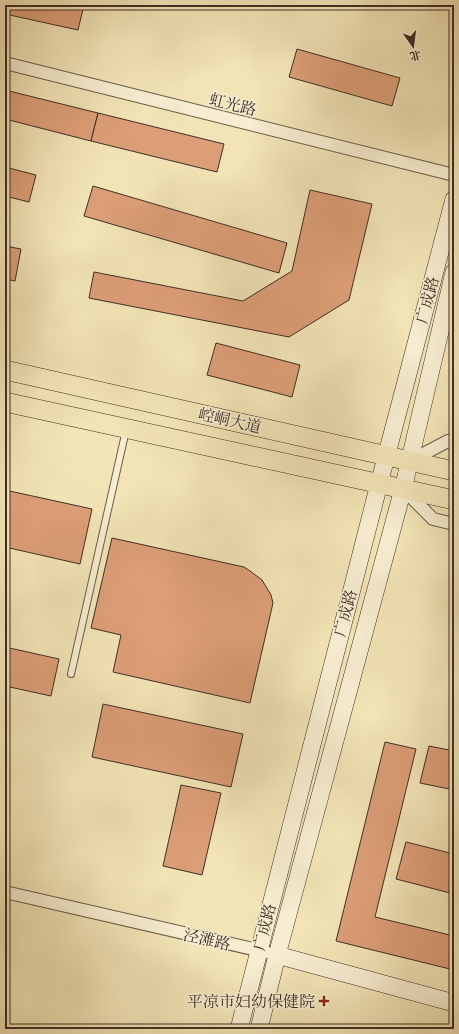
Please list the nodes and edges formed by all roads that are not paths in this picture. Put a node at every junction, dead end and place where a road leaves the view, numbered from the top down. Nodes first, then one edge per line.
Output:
1 (5, 63) edge
2 (454, 175) edge
3 (454, 198) edge
4 (454, 272) edge
5 (5, 370) edge
6 (5, 402) edge
7 (126, 429) junction
8 (454, 442) edge
9 (386, 455) junction
10 (410, 461) junction
11 (454, 471) edge
12 (379, 484) junction
13 (403, 489) junction
14 (454, 500) edge
15 (454, 524) edge
16 (71, 674) dead end
17 (5, 892) edge
18 (258, 950) junction
19 (277, 955) junction
20 (454, 1003) edge
21 (239, 1029) edge
22 (259, 1029) edge

1 - 2 street, 虹光路
3 - 9 main road, 广成路
4 - 10 main road, 广成路
5 - 9 main road, 崆峒大道
6 - 7 main road, 崆峒大道
7 - 12 main road, 崆峒大道
7 - 16 lane
8 - 10 street
9 - 10 main road, 崆峒大道
9 - 12 main road, 广成路
10 - 11 main road, 崆峒大道
10 - 13 main road, 广成路
12 - 13 main road, 崆峒大道
12 - 18 main road, 广成路
13 - 14 main road, 崆峒大道
13 - 15 street
13 - 19 main road, 广成路
17 - 18 street, 泾滩路
18 - 19 street, 泾滩路
18 - 21 main road, 广成路
19 - 20 main road, 泾滩路
19 - 22 main road, 广成路

